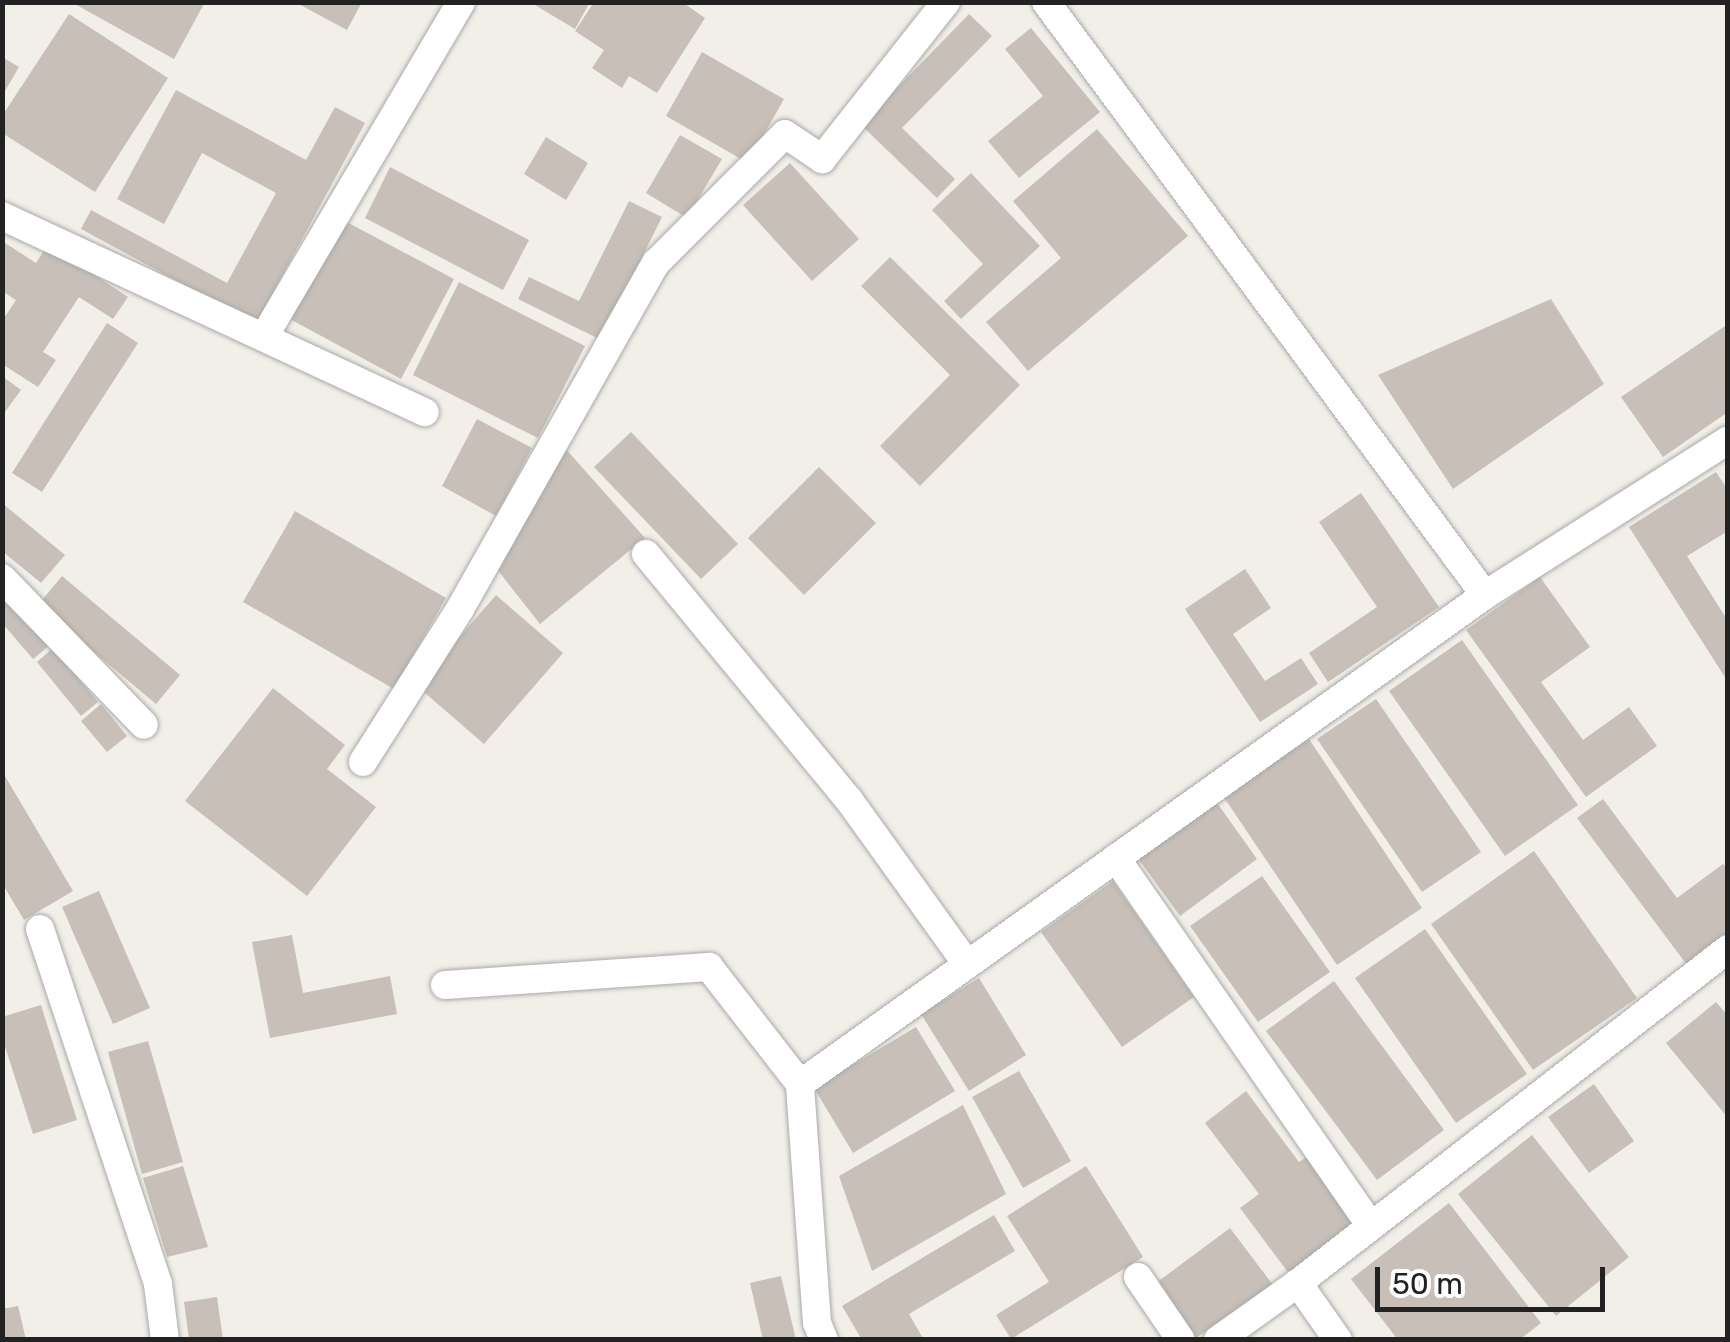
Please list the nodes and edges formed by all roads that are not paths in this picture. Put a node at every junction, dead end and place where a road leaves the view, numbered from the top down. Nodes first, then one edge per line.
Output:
1 (461, 2) edge
2 (946, 2) edge
3 (1046, 2) edge
4 (2, 216) edge
5 (265, 336) junction
6 (426, 412) dead end
7 (1728, 440) edge
8 (646, 554) dead end
9 (2, 578) edge
10 (1484, 595) junction
11 (144, 726) dead end
12 (364, 762) dead end
13 (1116, 858) junction
14 (40, 929) dead end
15 (1728, 949) edge
16 (967, 964) junction
17 (445, 985) dead end
18 (800, 1084) junction
19 (1371, 1226) junction
20 (1138, 1277) dead end
21 (1298, 1284) junction
22 (165, 1340) edge
23 (824, 1340) edge
24 (1181, 1340) edge
25 (1218, 1340) edge
26 (1338, 1340) edge

1 - 5 street
2 - 12 street
3 - 10 street
4 - 5 street
5 - 6 street
7 - 10 street
8 - 16 street
9 - 11 street
10 - 13 street
13 - 16 street
13 - 19 street
14 - 22 street
15 - 19 street
16 - 18 street
17 - 18 street
18 - 23 street
19 - 21 street
20 - 24 street
21 - 25 street
21 - 26 street

